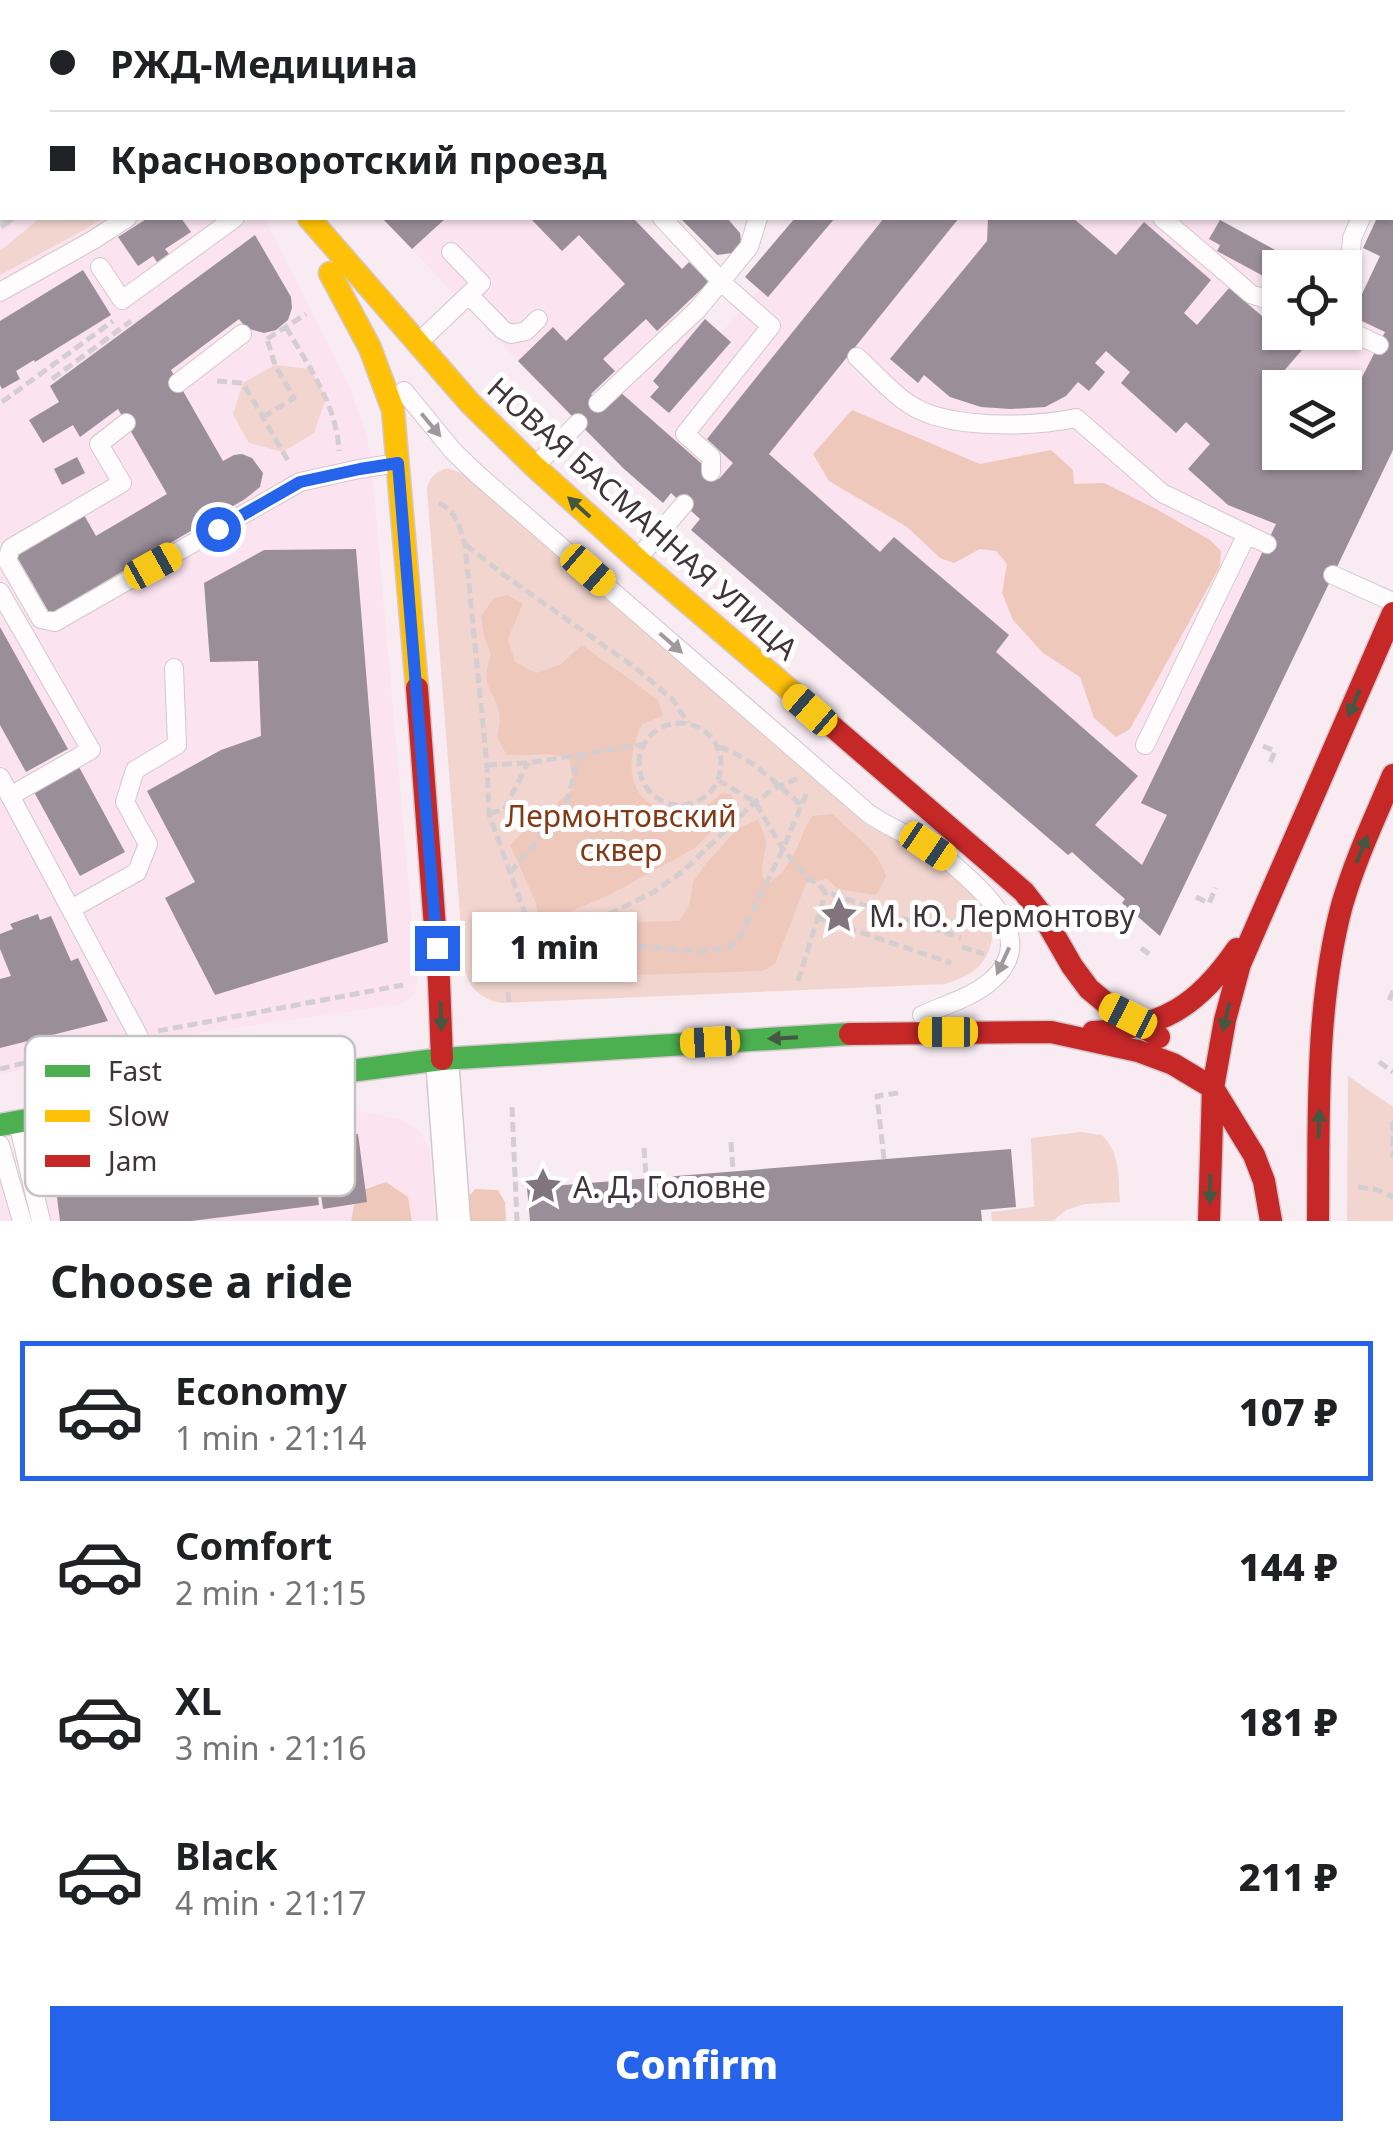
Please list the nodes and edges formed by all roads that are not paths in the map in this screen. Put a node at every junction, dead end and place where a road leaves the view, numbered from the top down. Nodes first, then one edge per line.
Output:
1 (124, 220) edge
2 (232, 220) edge
3 (301, 220) edge
4 (311, 220) edge
5 (664, 220) edge
6 (755, 220) edge
7 (1164, 220) edge
8 (1360, 220) edge
9 (1351, 250) edge
10 (450, 252) dead end
11 (100, 267) dead end
12 (721, 281) junction
13 (0, 292) edge
14 (469, 295) junction
15 (1262, 298) edge
16 (538, 319) dead end
17 (242, 334) road end
18 (1362, 336) edge
19 (417, 344) junction
20 (1379, 345) dead end
21 (857, 357) dead end
22 (181, 381) road end
23 (398, 400) junction
24 (470, 403) junction
25 (598, 403) dead end
26 (126, 423) dead end
27 (578, 423) dead end
28 (398, 463) junction
29 (534, 466) junction
30 (711, 472) dead end
31 (684, 504) dead end
32 (1247, 534) junction
33 (1267, 544) dead end
34 (637, 559) junction
35 (1333, 574) dead end
36 (0, 592) edge
37 (1393, 602) edge
38 (1393, 613) edge
39 (174, 668) dead end
40 (1145, 745) dead end
41 (1393, 775) edge
42 (0, 777) edge
43 (10, 796) junction
44 (1271, 893) junction
45 (71, 909) junction
46 (1147, 1026) junction
47 (880, 1032) junction
48 (1051, 1032) junction
49 (138, 1036) edge
50 (442, 1059) junction
51 (355, 1070) edge
52 (1213, 1088) junction
53 (9, 1124) edge
54 (0, 1145) edge
55 (25, 1171) edge
56 (33, 1196) edge
57 (22, 1221) edge
58 (42, 1221) edge
59 (454, 1221) edge
60 (1209, 1221) edge
61 (1271, 1221) edge
62 (1318, 1221) edge

1 - 13 lane
2 - 11 lane
3 - 23 main road
4 - 19 main road, НОВАЯ БАСМАННАЯ УЛИЦА
5 - 12 lane
6 - 12 lane
7 - 15 lane
8 - 9 lane
10 - 14 lane
12 - 25 lane
12 - 30 lane
14 - 16 lane
14 - 19 lane
17 - 22 lane
18 - 20 lane
19 - 24 main road, НОВАЯ БАСМАННАЯ УЛИЦА
21 - 32 lane
23 - 24 street
23 - 28 main road
23 -> 47 lane
24 - 29 main road, НОВАЯ БАСМАННАЯ УЛИЦА
26 - 28 lane
27 - 29 lane
28 -> 50 main road
34 -> 29 main road, НОВАЯ БАСМАННАЯ УЛИЦА
31 - 34 lane
32 - 33 lane
32 - 40 lane
34 - 46 main road, НОВАЯ БАСМАННАЯ УЛИЦА
35 - 37 lane
36 - 43 lane
38 -> 44 main road
39 - 45 lane
62 -> 41 main road
42 - 43 lane
43 - 45 lane
44 - 46 main road
44 -> 52 main road
45 - 49 lane
46 - 48 main road
46 - 52 main road, НОВАЯ БАСМАННАЯ УЛИЦА
47 - 48 main road
47 -> 50 main road
48 - 52 main road
50 - 51 main road
50 - 59 street
52 -> 60 main road
52 - 61 main road
53 - 55 lane
54 - 57 lane
56 - 58 lane

